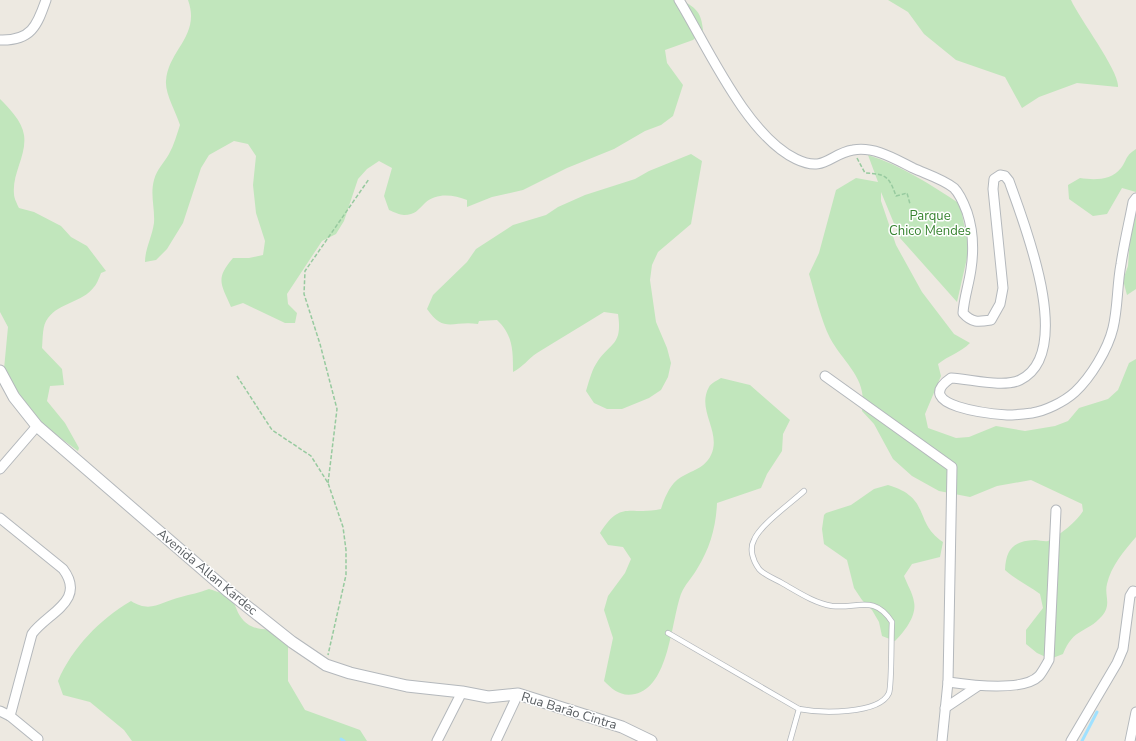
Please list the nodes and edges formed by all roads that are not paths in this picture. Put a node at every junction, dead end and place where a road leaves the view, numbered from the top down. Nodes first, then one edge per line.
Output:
1 (46, 0) edge
2 (679, 0) edge
3 (0, 40) edge
4 (1136, 198) edge
5 (0, 371) edge
6 (825, 376) dead end
7 (37, 426) junction
8 (0, 469) edge
9 (804, 491) dead end
10 (1056, 510) dead end
11 (0, 518) edge
12 (1136, 592) edge
13 (668, 633) dead end
14 (948, 682) junction
15 (978, 686) junction
16 (462, 692) junction
17 (518, 694) junction
18 (945, 708) junction
19 (799, 709) junction
20 (0, 710) edge
21 (1136, 712) edge
22 (10, 716) junction
23 (38, 739) dead end
24 (437, 741) edge
25 (496, 741) edge
26 (651, 741) edge
27 (790, 741) edge
28 (942, 741) edge
29 (1071, 741) edge
30 (1130, 741) edge

1 - 3 street
2 - 4 street
5 - 7 street, Avenida Allan Kardec
6 - 14 street
7 - 8 street
7 - 16 street, Avenida Allan Kardec
9 - 19 lane
10 - 15 street
11 - 22 street
12 - 29 street
13 - 19 lane
14 - 15 street
14 - 18 street
15 - 18 street
16 - 17 street, Rua Barão Cintra
16 - 24 street
17 - 25 street
17 - 26 street, Rua Barão Cintra
18 - 28 street
19 - 27 lane
20 - 22 street
21 - 30 street
22 - 23 street

